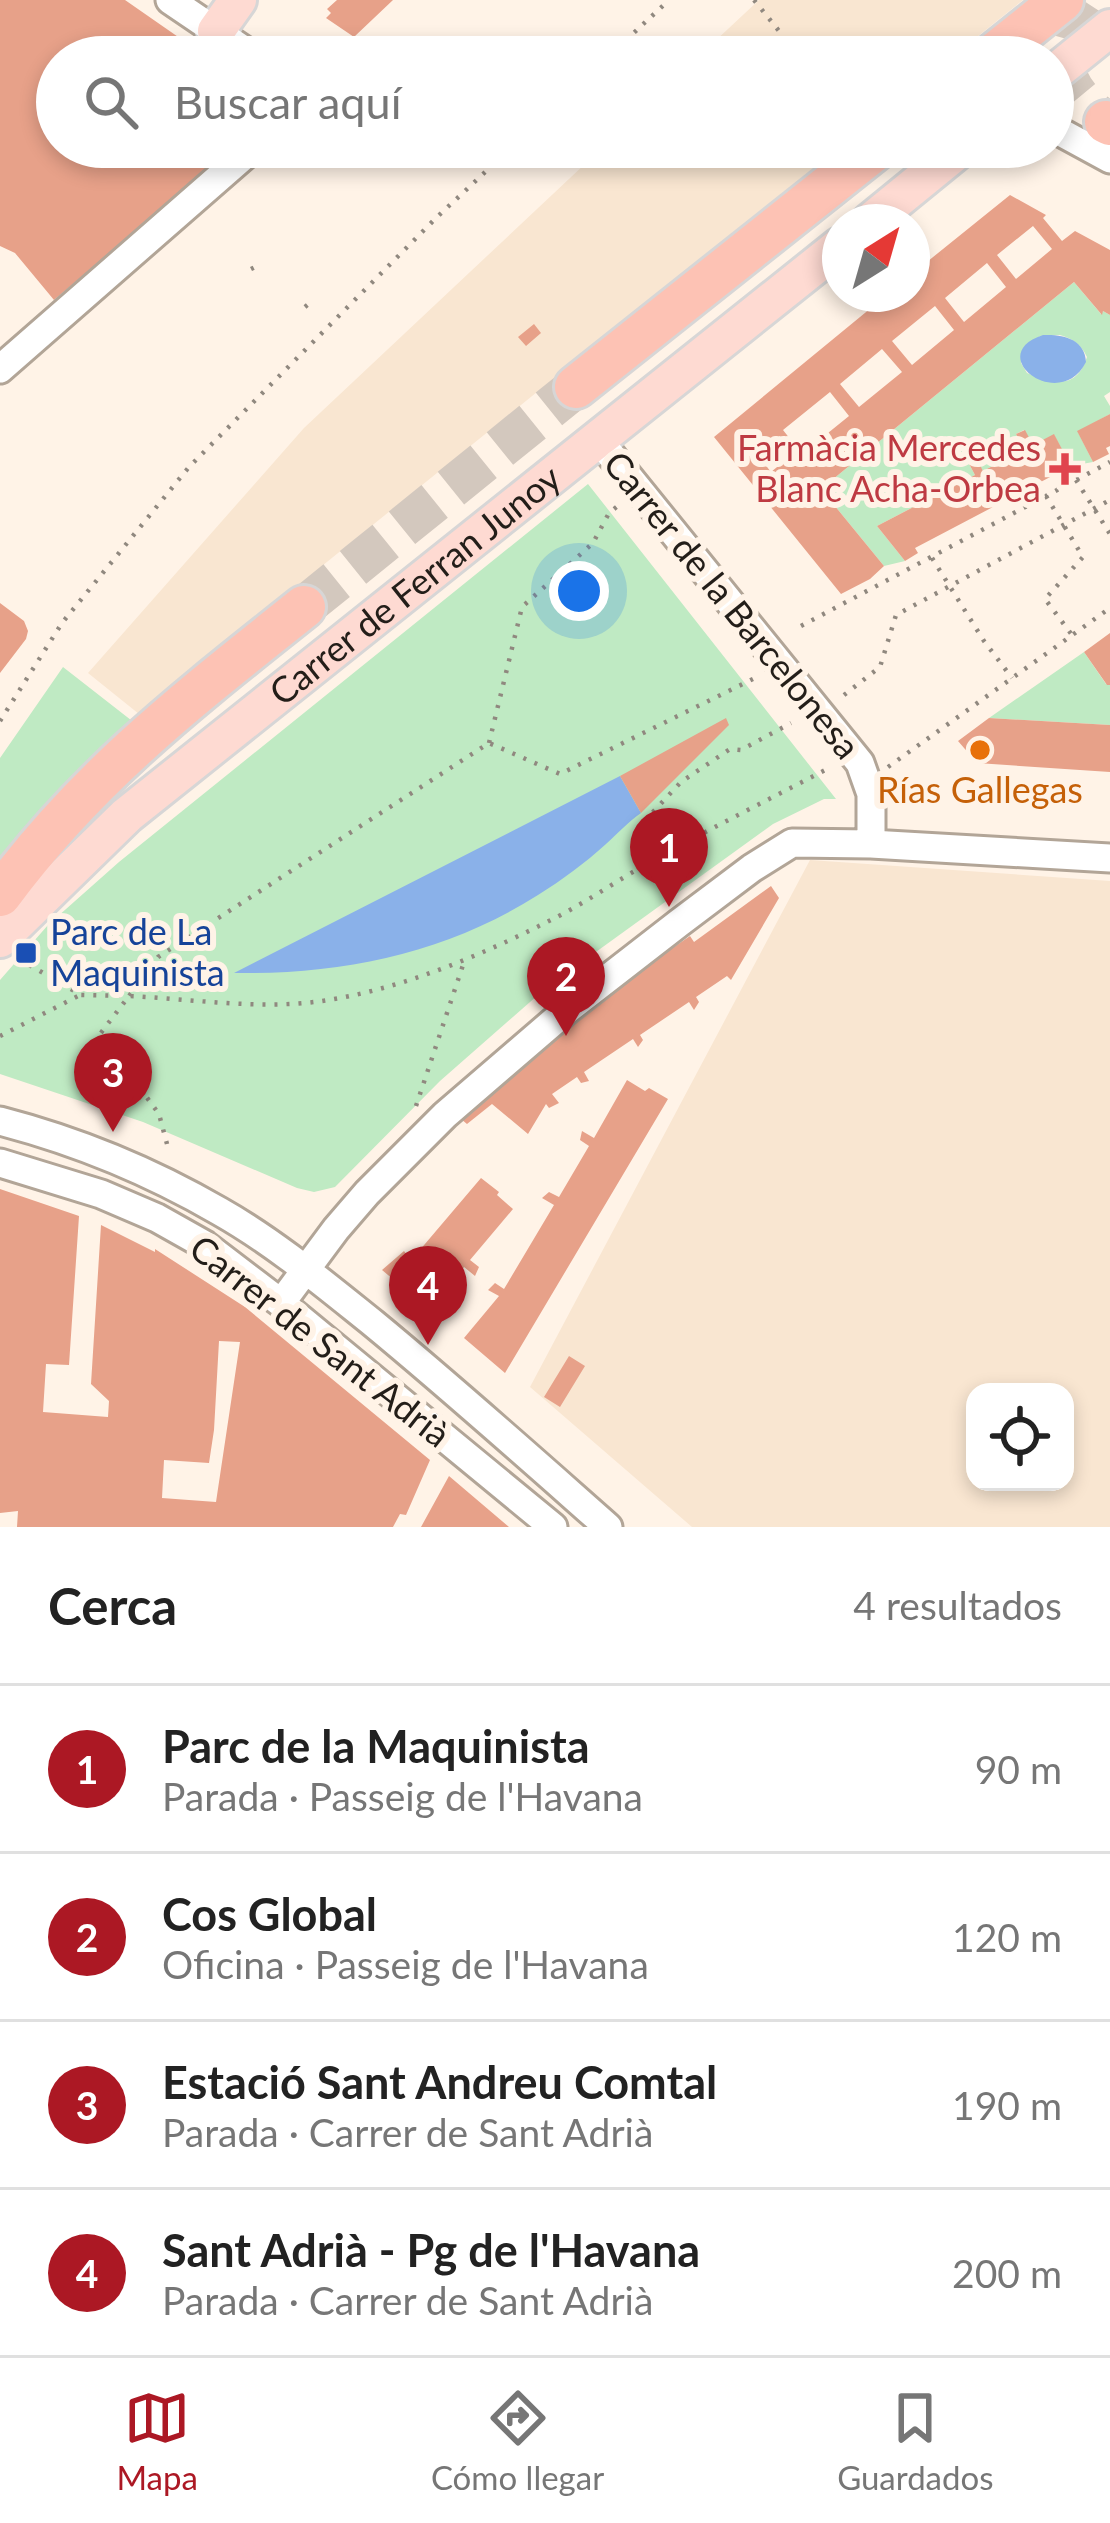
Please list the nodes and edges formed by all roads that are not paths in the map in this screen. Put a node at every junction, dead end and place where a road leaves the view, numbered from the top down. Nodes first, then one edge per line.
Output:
1 (170, 0) edge
2 (238, 0) edge
3 (1062, 0) edge
4 (1110, 28) edge
5 (216, 31) junction
6 (223, 36) edge
7 (1017, 36) edge
8 (1074, 57) edge
9 (1074, 131) edge
10 (1109, 135) edge
11 (230, 168) edge
12 (856, 168) edge
13 (936, 168) edge
14 (892, 204) edge
15 (822, 260) edge
16 (0, 369) edge
17 (576, 387) tunnel mouth
18 (597, 438) junction
19 (304, 607) tunnel mouth
20 (871, 844) junction
21 (1110, 858) edge
22 (0, 895) edge
23 (7, 947) edge
24 (0, 1121) edge
25 (0, 1163) edge
26 (307, 1270) junction
27 (281, 1303) junction
28 (553, 1527) edge
29 (608, 1527) edge

1 - 5 street
2 - 5 main road
3 - 7 highway
4 - 8 main road
5 - 6 street
9 - 10 street
11 - 16 street
12 - 17 highway
13 - 14 main road
15 - 18 main road, Carrer de Ferran Junoy
18 - 20 street, Carrer de la Barcelonesa
18 - 23 main road, Carrer de Ferran Junoy
19 - 22 highway
20 - 21 street
20 - 26 street
24 - 26 street, Carrer de Sant Adrià
25 - 27 street, Carrer de Sant Adrià
26 - 27 street
26 - 29 street, Carrer de Sant Adrià
27 - 28 street, Carrer de Sant Adrià

